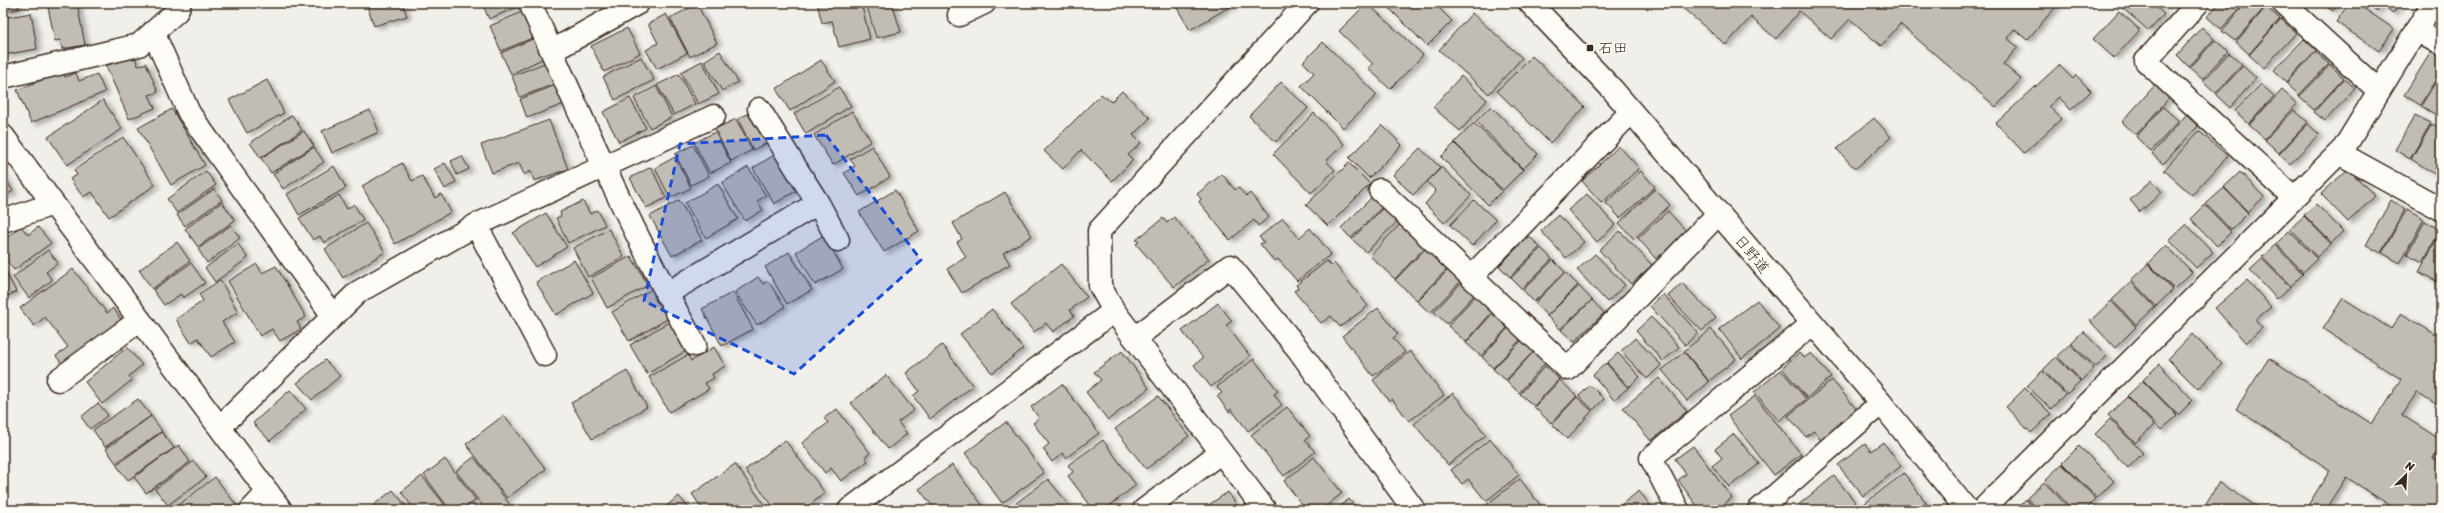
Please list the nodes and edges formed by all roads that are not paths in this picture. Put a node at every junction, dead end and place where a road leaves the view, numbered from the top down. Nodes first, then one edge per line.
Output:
1 (180, 3) edge
2 (530, 3) edge
3 (638, 3) edge
4 (984, 3) edge
5 (1307, 3) edge
6 (1530, 3) edge
7 (2198, 3) edge
8 (2283, 3) edge
9 (2433, 3) edge
10 (959, 15) dead end
11 (2416, 30) junction
12 (153, 32) junction
13 (2441, 44) edge
14 (552, 51) junction
15 (3, 77) edge
16 (2379, 91) junction
17 (759, 109) dead end
18 (1631, 112) junction
19 (714, 116) dead end
20 (3, 136) edge
21 (2339, 153) junction
22 (604, 168) junction
23 (1380, 190) dead end
24 (2294, 198) junction
25 (818, 203) junction
26 (53, 204) junction
27 (2441, 209) edge
28 (1718, 214) junction
29 (3, 221) edge
30 (476, 225) junction
31 (838, 240) dead end
32 (1471, 277) junction
33 (666, 294) junction
34 (1114, 311) junction
35 (333, 316) junction
36 (140, 320) junction
37 (1812, 324) junction
38 (1135, 338) junction
39 (696, 345) dead end
40 (545, 355) dead end
41 (58, 380) dead end
42 (1881, 403) junction
43 (220, 427) junction
44 (1222, 452) junction
45 (268, 492) junction
46 (251, 510) edge
47 (282, 510) edge
48 (849, 510) edge
49 (1144, 510) edge
50 (1265, 510) edge
51 (1414, 510) edge
52 (1678, 510) edge
53 (1759, 510) edge
54 (1967, 510) edge
55 (1982, 510) edge

1 - 12 street
2 - 14 street
3 - 14 street
4 - 10 street
5 - 34 street
6 - 18 street, 日野道
7 - 24 street
8 - 16 street
9 - 11 street
11 - 13 street
11 - 16 street
12 - 15 street
12 - 35 street
14 - 22 street
16 - 21 street
17 - 25 street
18 - 28 street, 日野道
18 - 32 street
19 - 22 street
20 - 26 street
21 - 24 street
21 - 27 street
22 - 30 street
22 - 33 street
23 - 32 street
24 - 55 street
25 - 31 street
25 - 33 street
26 - 29 street
26 - 36 street
28 - 32 street
28 - 37 street, 日野道
30 - 35 street
30 - 40 street
33 - 39 street
34 - 38 street
34 - 48 street
35 - 43 street
36 - 41 street
36 - 43 street
37 - 42 street, 日野道
37 - 52 street
38 - 44 street
38 - 51 street
42 - 53 street
42 - 54 street, 日野道
43 - 45 street
44 - 49 street
44 - 50 street
45 - 46 street
45 - 47 street

